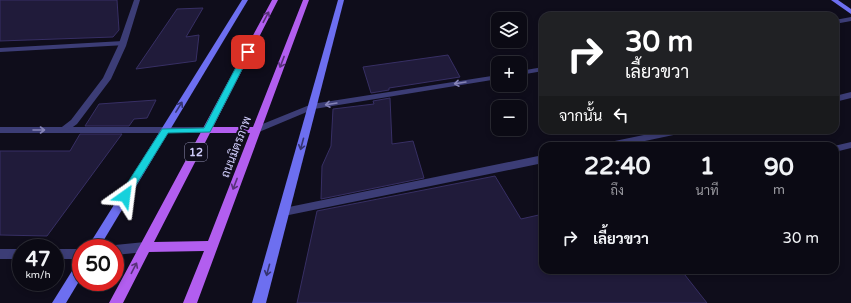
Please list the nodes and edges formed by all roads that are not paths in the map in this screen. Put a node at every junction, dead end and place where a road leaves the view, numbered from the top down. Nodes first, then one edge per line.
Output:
1 (137, 0) edge
2 (245, 0) edge
3 (275, 0) edge
4 (306, 0) edge
5 (341, 0) edge
6 (834, 0) edge
7 (850, 10) edge
8 (851, 19) edge
9 (839, 21) edge
10 (123, 43) junction
11 (0, 50) edge
12 (539, 70) edge
13 (527, 72) edge
14 (491, 78) edge
15 (851, 95) edge
16 (839, 98) edge
17 (312, 107) junction
18 (0, 130) edge
19 (62, 130) junction
20 (165, 130) junction
21 (207, 130) junction
22 (256, 130) junction
23 (664, 134) edge
24 (624, 142) edge
25 (851, 145) edge
26 (839, 148) edge
27 (539, 160) edge
28 (284, 212) junction
29 (98, 239) edge
30 (212, 246) junction
31 (145, 247) junction
32 (124, 249) edge
33 (0, 254) edge
34 (12, 254) edge
35 (72, 282) edge
36 (59, 303) edge
37 (116, 303) edge
38 (190, 303) edge
39 (259, 303) edge

1 - 10 street
20 -> 2 main road
21 -> 3 main road, 12
4 -> 22 main road, ถนนมิตรภาพ
5 - 17 main road
6 - 7 main road
8 - 9 street
10 - 11 street
10 - 19 street
12 - 13 street
14 -> 17 street
15 - 16 street
17 - 22 street
17 -> 28 main road
18 -> 19 street
19 - 20 street
20 - 21 street
20 - 29 main road
21 - 22 main road
21 - 31 main road, 12
22 -> 30 main road, ถนนมิตรภาพ
23 - 24 street
25 - 26 street
27 - 28 street
28 -> 39 main road
30 - 31 main road
30 - 38 main road, ถนนมิตรภาพ
31 - 32 street
37 -> 31 main road, 12
33 - 34 street
35 - 36 main road

